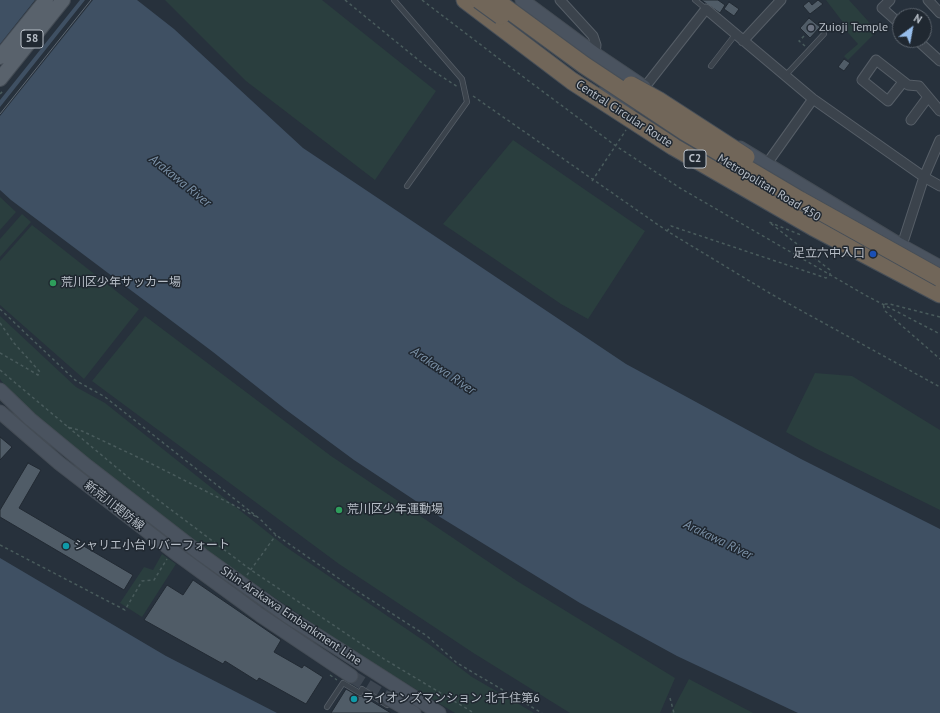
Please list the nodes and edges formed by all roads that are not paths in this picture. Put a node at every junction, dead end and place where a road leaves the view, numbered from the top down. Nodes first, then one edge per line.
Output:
1 (46, 0) edge
2 (63, 0) edge
3 (394, 0) edge
4 (465, 0) edge
5 (473, 0) edge
6 (479, 0) edge
7 (486, 0) edge
8 (495, 0) edge
9 (560, 0) edge
10 (695, 0) edge
11 (781, 0) edge
12 (890, 0) edge
13 (928, 0) edge
14 (516, 3) edge
15 (706, 9) junction
16 (940, 13) edge
17 (892, 17) edge
18 (824, 34) dead end
19 (739, 38) junction
20 (926, 48) edge
21 (595, 54) junction
22 (0, 57) edge
23 (940, 61) edge
24 (711, 66) dead end
25 (785, 76) junction
26 (0, 79) edge
27 (903, 82) junction
28 (645, 87) junction
29 (928, 97) junction
30 (813, 99) junction
31 (632, 104) junction
32 (940, 111) edge
33 (911, 120) dead end
34 (940, 140) edge
35 (931, 159) junction
36 (940, 164) edge
37 (766, 165) junction
38 (924, 177) junction
39 (407, 186) dead end
40 (940, 186) edge
41 (900, 245) junction
42 (888, 262) junction
43 (940, 267) edge
44 (940, 278) edge
45 (940, 285) edge
46 (940, 294) edge
47 (0, 390) edge
48 (0, 412) edge
49 (351, 676) tunnel mouth
50 (388, 702) joint
51 (327, 707) dead end
52 (414, 713) edge
53 (439, 713) edge

1 - 22 main road, 58
2 - 26 main road, 58
3 - 39 lane
4 - 42 highway, Central Circular Route / C2
5 - 31 main road
6 - 42 highway, bridge
7 - 31 main road, Metropolitan Road 450
8 - 44 highway, Central Circular Route / C2, bridge
9 - 21 street
10 - 15 lane
11 - 19 street
12 - 17 street
13 - 16 street
14 - 21 main road, Metropolitan Road 450
14 - 44 highway, bridge
15 - 19 street
15 - 28 street
18 - 25 lane
19 - 24 lane
19 - 25 street
20 - 23 street
21 - 28 main road, Metropolitan Road 450
25 - 30 street
27 - 27 street
27 - 29 street
28 - 31 street
28 - 37 main road, Metropolitan Road 450
29 - 32 street
29 - 33 street
30 - 37 street
30 - 38 street
31 - 42 main road, Metropolitan Road 450
34 - 35 street
35 - 36 street
35 - 38 street
37 - 41 main road, Metropolitan Road 450
38 - 40 street
38 - 41 street
41 - 42 street
41 - 43 main road, Metropolitan Road 450
42 - 45 main road, Metropolitan Road 450
42 - 46 highway, Central Circular Route / C2
47 - 53 main road, Shin-Arakawa Embankment Line
48 - 49 main road, 新荒川堤防線
50 - 51 lane
50 - 52 main road

